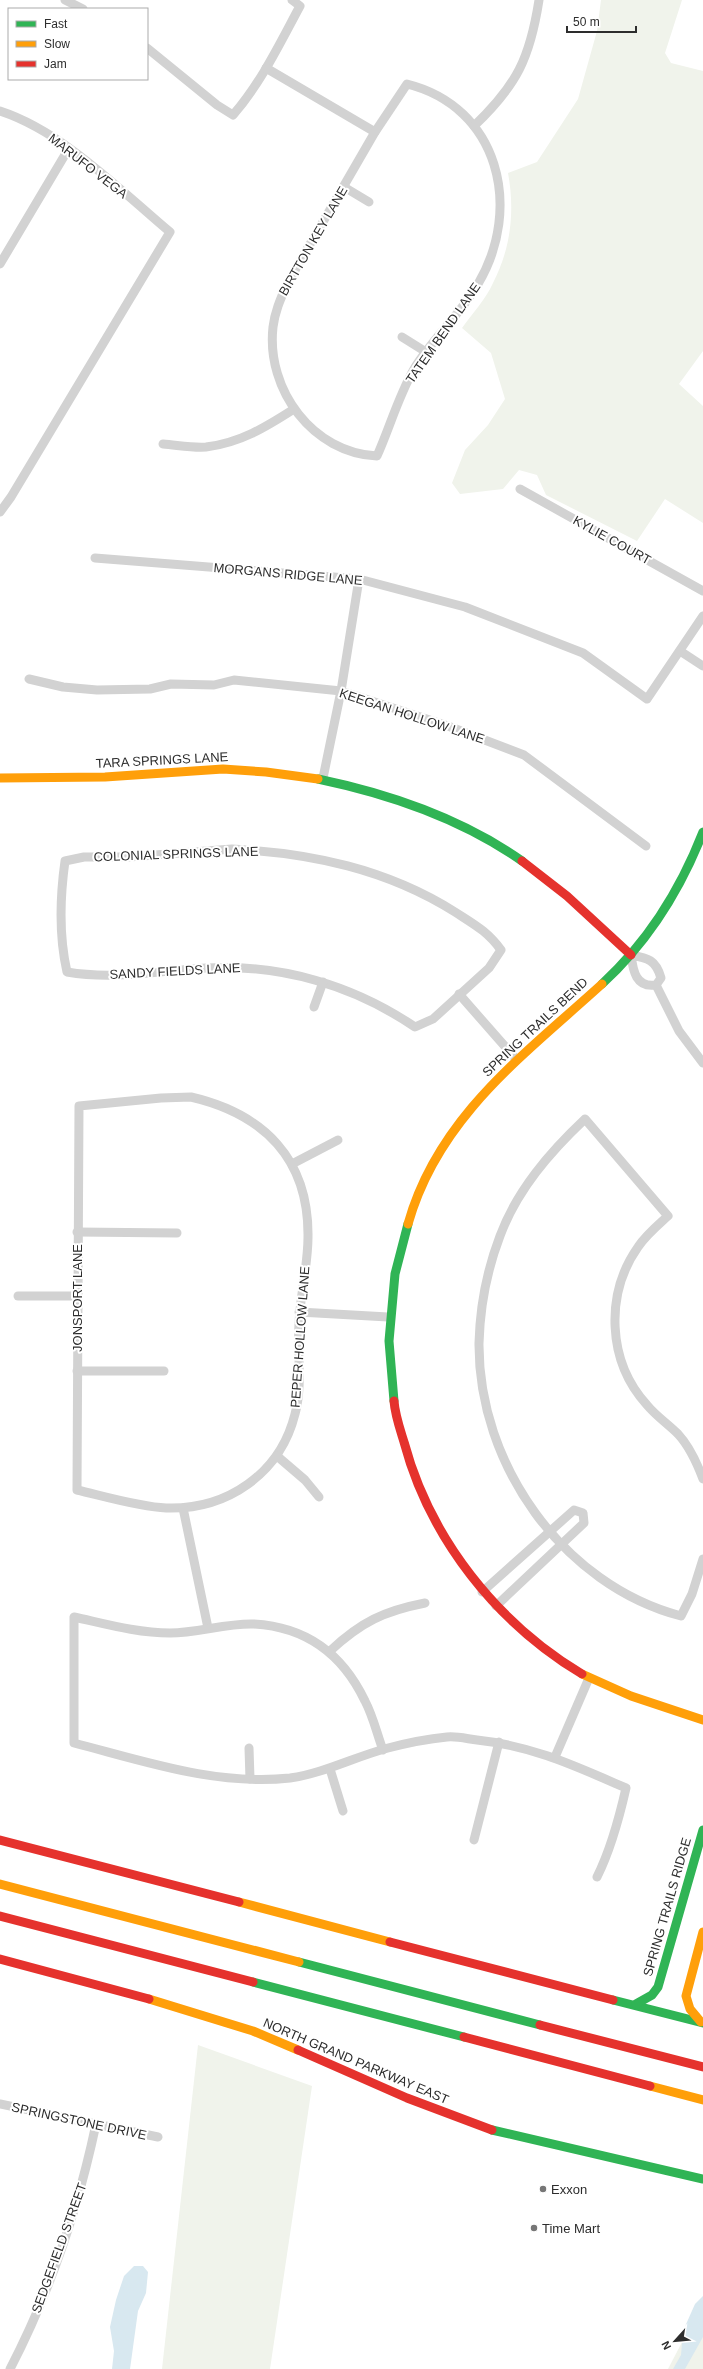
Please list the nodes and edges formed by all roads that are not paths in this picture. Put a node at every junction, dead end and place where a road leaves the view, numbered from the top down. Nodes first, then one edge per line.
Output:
1 (65, 0) edge
2 (292, 0) edge
3 (539, 0) edge
4 (81, 8) edge
5 (148, 49) edge
6 (266, 68) junction
7 (407, 84) joint
8 (0, 111) edge
9 (474, 126) junction
10 (375, 132) junction
11 (68, 148) junction
12 (344, 188) junction
13 (369, 202) dead end
14 (0, 264) edge
15 (402, 337) dead end
16 (426, 352) junction
17 (294, 409) junction
18 (163, 444) dead end
19 (377, 456) joint
20 (520, 489) dead end
21 (0, 512) edge
22 (95, 558) dead end
23 (359, 579) junction
24 (703, 591) edge
25 (703, 616) edge
26 (680, 651) junction
27 (703, 666) edge
28 (29, 679) dead end
29 (341, 691) junction
30 (0, 778) edge
31 (323, 778) junction
32 (703, 832) edge
33 (646, 846) dead end
34 (631, 956) junction
35 (66, 972) joint
36 (323, 982) junction
37 (656, 985) junction
38 (459, 994) junction
39 (314, 1007) dead end
40 (516, 1059) junction
41 (703, 1063) edge
42 (79, 1106) joint
43 (338, 1140) dead end
44 (292, 1164) junction
45 (77, 1232) junction
46 (177, 1233) dead end
47 (18, 1296) dead end
48 (77, 1296) junction
49 (299, 1312) junction
50 (388, 1317) junction
51 (77, 1371) junction
52 (164, 1371) dead end
53 (277, 1456) junction
54 (703, 1479) edge
55 (77, 1490) joint
56 (319, 1497) dead end
57 (183, 1508) junction
58 (550, 1531) junction
59 (563, 1545) junction
60 (703, 1559) edge
61 (482, 1592) junction
62 (425, 1603) dead end
63 (496, 1606) junction
64 (208, 1628) junction
65 (330, 1651) junction
66 (589, 1678) junction
67 (703, 1720) edge
68 (499, 1742) junction
69 (249, 1748) dead end
70 (383, 1750) junction
71 (554, 1757) junction
72 (330, 1770) junction
73 (250, 1779) junction
74 (343, 1811) dead end
75 (703, 1830) edge
76 (0, 1840) edge
77 (474, 1840) dead end
78 (698, 1865) edge
79 (597, 1877) dead end
80 (0, 1884) edge
81 (0, 1916) edge
82 (703, 1932) edge
83 (0, 1959) edge
84 (636, 2004) junction
85 (702, 2023) edge
86 (703, 2067) edge
87 (703, 2100) edge
88 (0, 2104) edge
89 (96, 2124) junction
90 (158, 2138) dead end
91 (703, 2179) edge
92 (10, 2369) edge

1 - 4 street
2 - 6 street
3 - 9 street
5 - 6 street
6 - 10 street
7 - 9 street, TATEM BEND LANE
7 - 10 street, BIRTTON KEY LANE
8 - 11 street, MARUFO VEGA
9 - 16 street, TATEM BEND LANE
10 - 12 street, BIRTTON KEY LANE
11 - 14 street
11 - 21 street, MARUFO VEGA
12 - 13 street
12 - 17 street, BIRTTON KEY LANE
15 - 16 street
16 - 19 street, TATEM BEND LANE
17 - 18 street
17 - 19 street, BIRTTON KEY LANE
20 - 24 street, KYLIE COURT
22 - 23 street, MORGANS RIDGE LANE
23 - 26 street, MORGANS RIDGE LANE
23 - 29 street
25 - 26 street
26 - 27 street
28 - 29 street, KEEGAN HOLLOW LANE
29 - 31 street
29 - 33 street, KEEGAN HOLLOW LANE
30 - 31 main road, TARA SPRINGS LANE
31 - 34 main road, TARA SPRINGS LANE
32 - 34 main road, SPRING TRAILS BEND
34 - 37 street
34 - 37 street
34 - 40 main road, SPRING TRAILS BEND
35 - 36 street, SANDY FIELDS LANE
35 - 38 street, COLONIAL SPRINGS LANE
36 - 38 street, SANDY FIELDS LANE
36 - 39 street
37 - 41 street
38 - 40 street
40 - 50 main road, SPRING TRAILS BEND
42 - 44 street, PEPER HOLLOW LANE
42 - 45 street, JONSPORT LANE
43 - 44 street
44 - 49 street, PEPER HOLLOW LANE
45 - 46 street
45 - 48 street, JONSPORT LANE
47 - 48 street
48 - 51 street, JONSPORT LANE
49 - 50 street
49 - 53 street, PEPER HOLLOW LANE
50 - 61 main road, SPRING TRAILS BEND
51 - 52 street
51 - 55 street, JONSPORT LANE
53 - 56 street
53 - 57 street, PEPER HOLLOW LANE
54 - 58 street
55 - 57 street, PEPER HOLLOW LANE
57 - 64 street
58 - 59 street
58 - 59 street
58 - 61 street
59 - 60 street
59 - 63 street
61 - 63 main road, SPRING TRAILS BEND
62 - 65 street
63 - 66 main road, SPRING TRAILS BEND
64 - 65 street
64 - 73 street
65 - 70 street
66 - 67 main road, SPRING TRAILS BEND
66 - 71 street
68 - 70 street
68 - 71 street
68 - 77 street
69 - 73 street
70 - 72 street
71 - 79 street
72 - 73 street
72 - 74 street
75 - 78 main road, SPRING TRAILS RIDGE
76 - 84 main road
78 - 84 main road, SPRING TRAILS RIDGE
80 - 86 main road
81 - 87 main road
82 - 85 main road
83 - 91 main road, NORTH GRAND PARKWAY EAST
84 - 85 main road
88 - 89 street, SPRINGSTONE DRIVE
89 - 90 street, SPRINGSTONE DRIVE
89 - 92 street, SEDGEFIELD STREET

